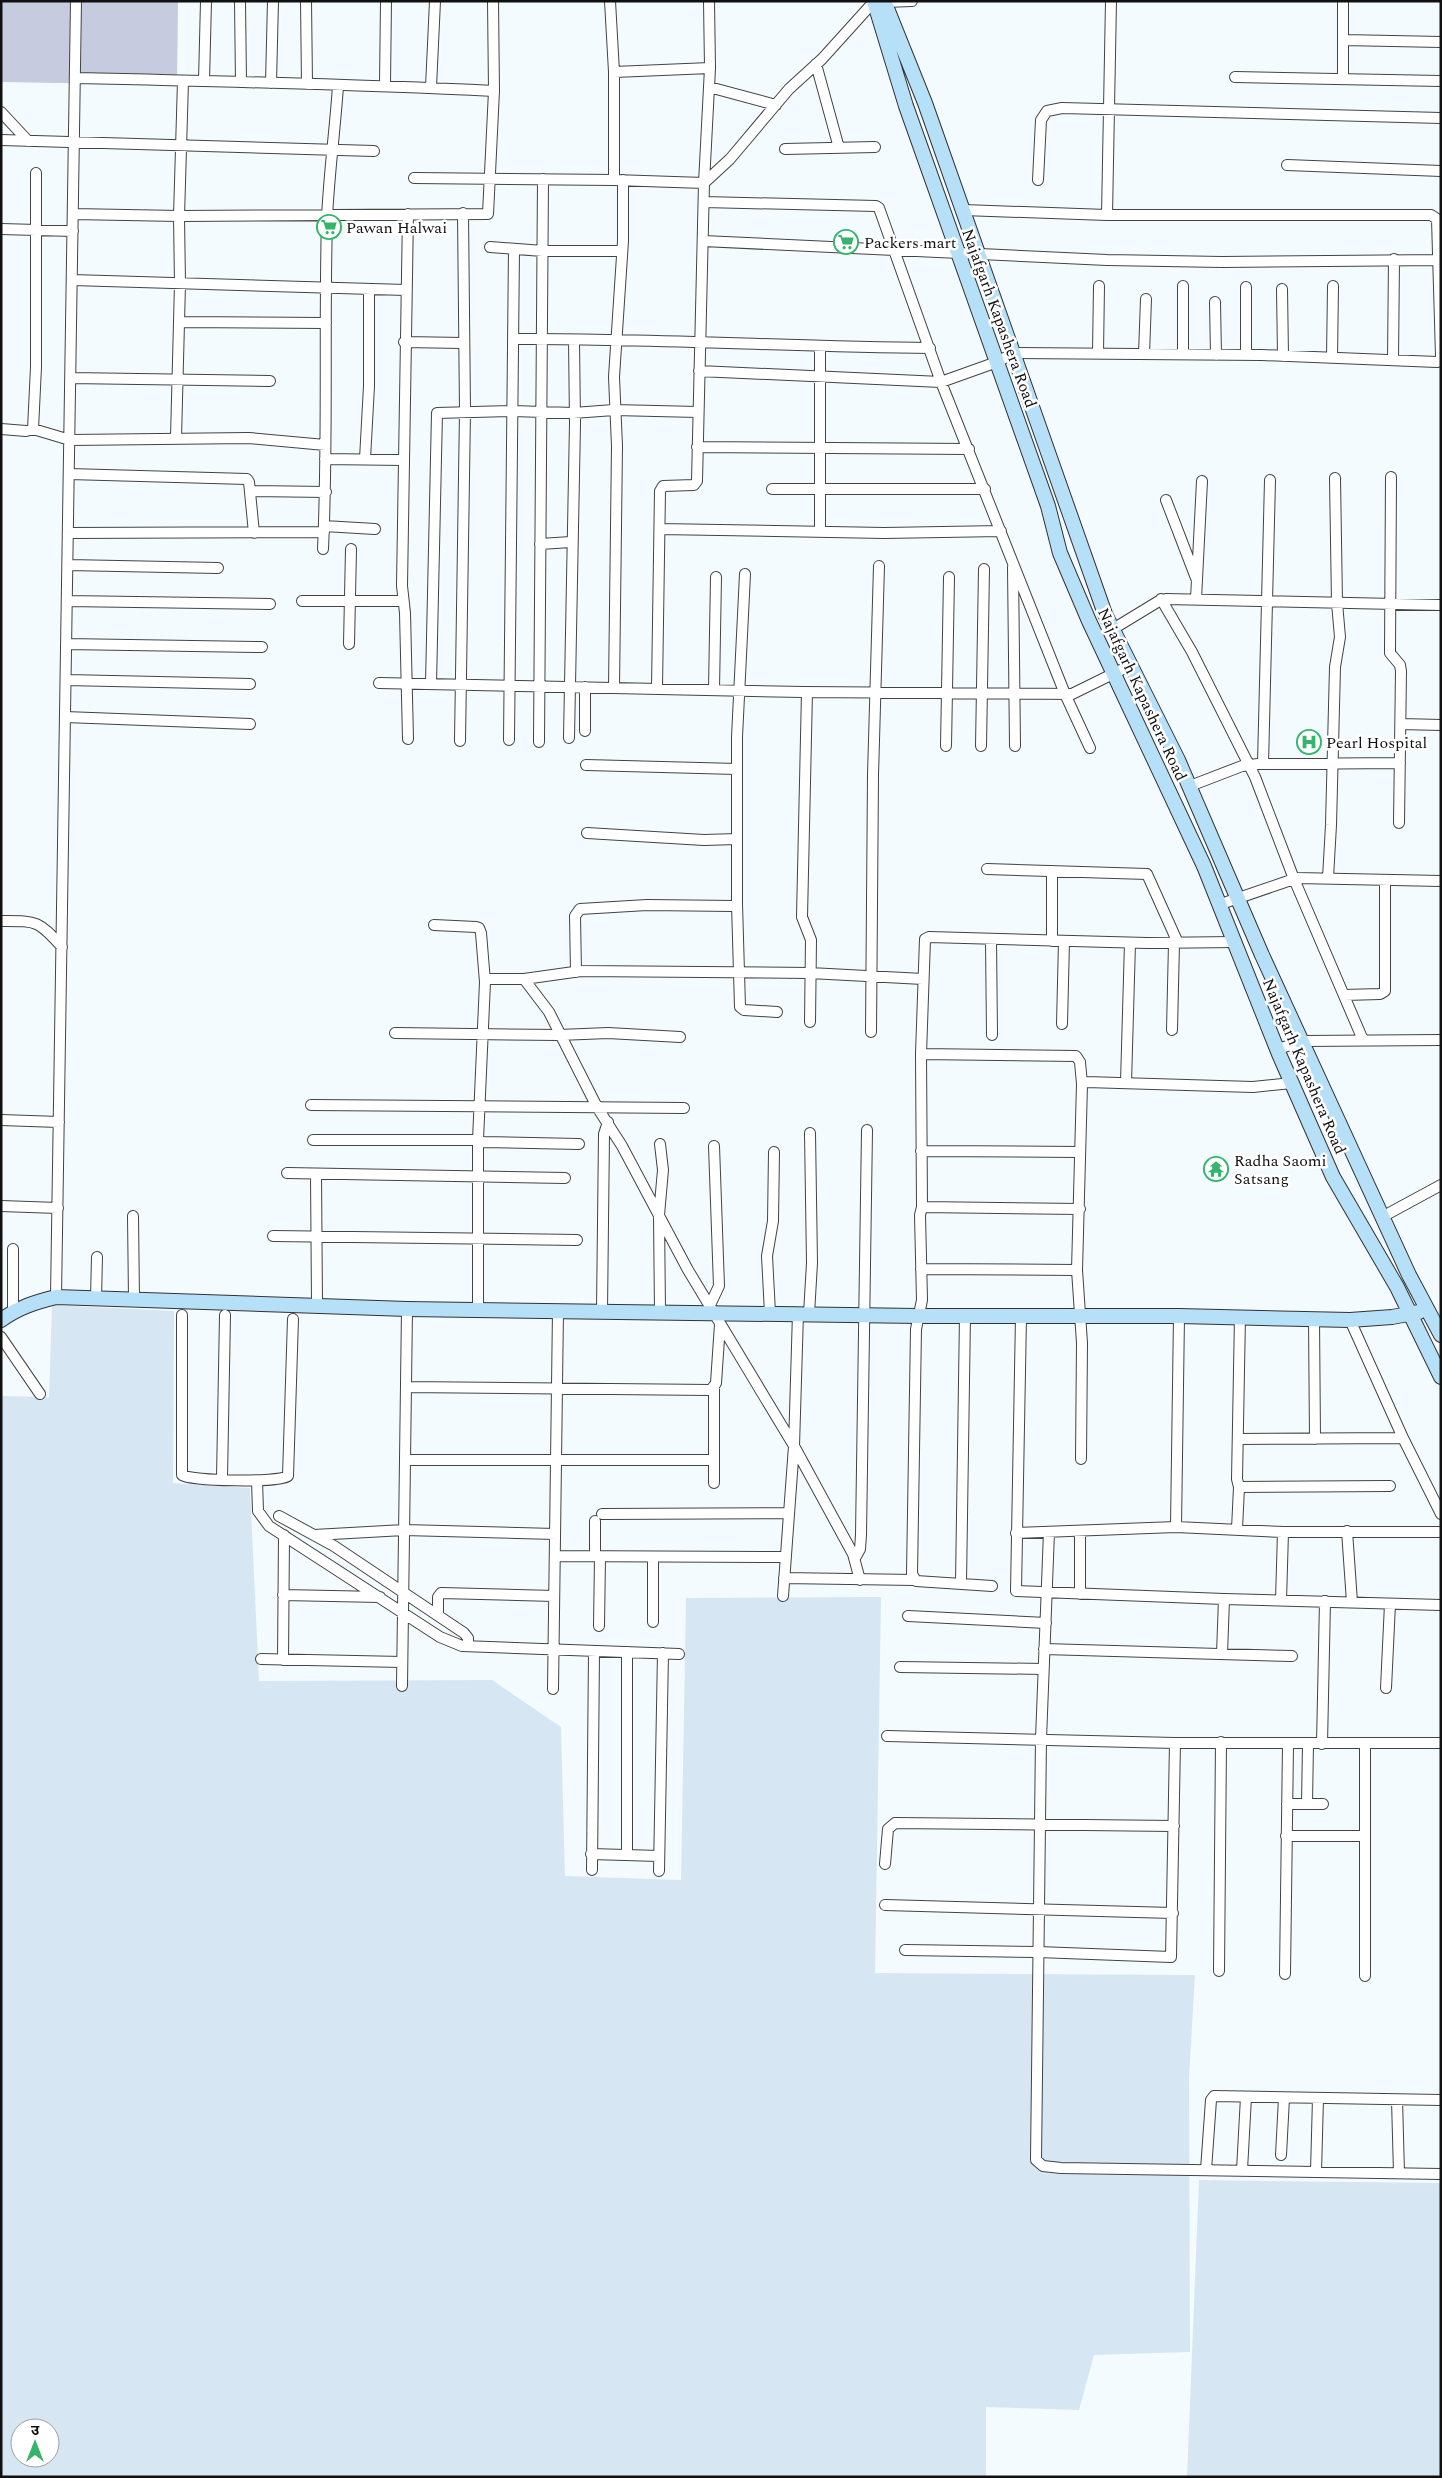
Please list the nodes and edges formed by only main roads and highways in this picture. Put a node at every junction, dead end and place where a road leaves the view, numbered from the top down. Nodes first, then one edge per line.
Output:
1 (879, 2) edge
2 (1105, 614) junction
3 (1089, 621) junction
4 (1427, 1310) junction
5 (1410, 1314) junction
6 (1, 1320) edge
7 (1441, 1335) edge
8 (1441, 1377) edge

1 - 2 main road, Najafgarh Kapashera Road
1 - 3 main road, Najafgarh Kapashera Road
2 - 3 main road
2 - 4 main road, Najafgarh Kapashera Road
3 - 5 main road, Najafgarh Kapashera Road
4 - 5 main road
4 - 7 main road, Najafgarh Kapashera Road
5 - 6 main road
5 - 8 main road, Najafgarh Kapashera Road

